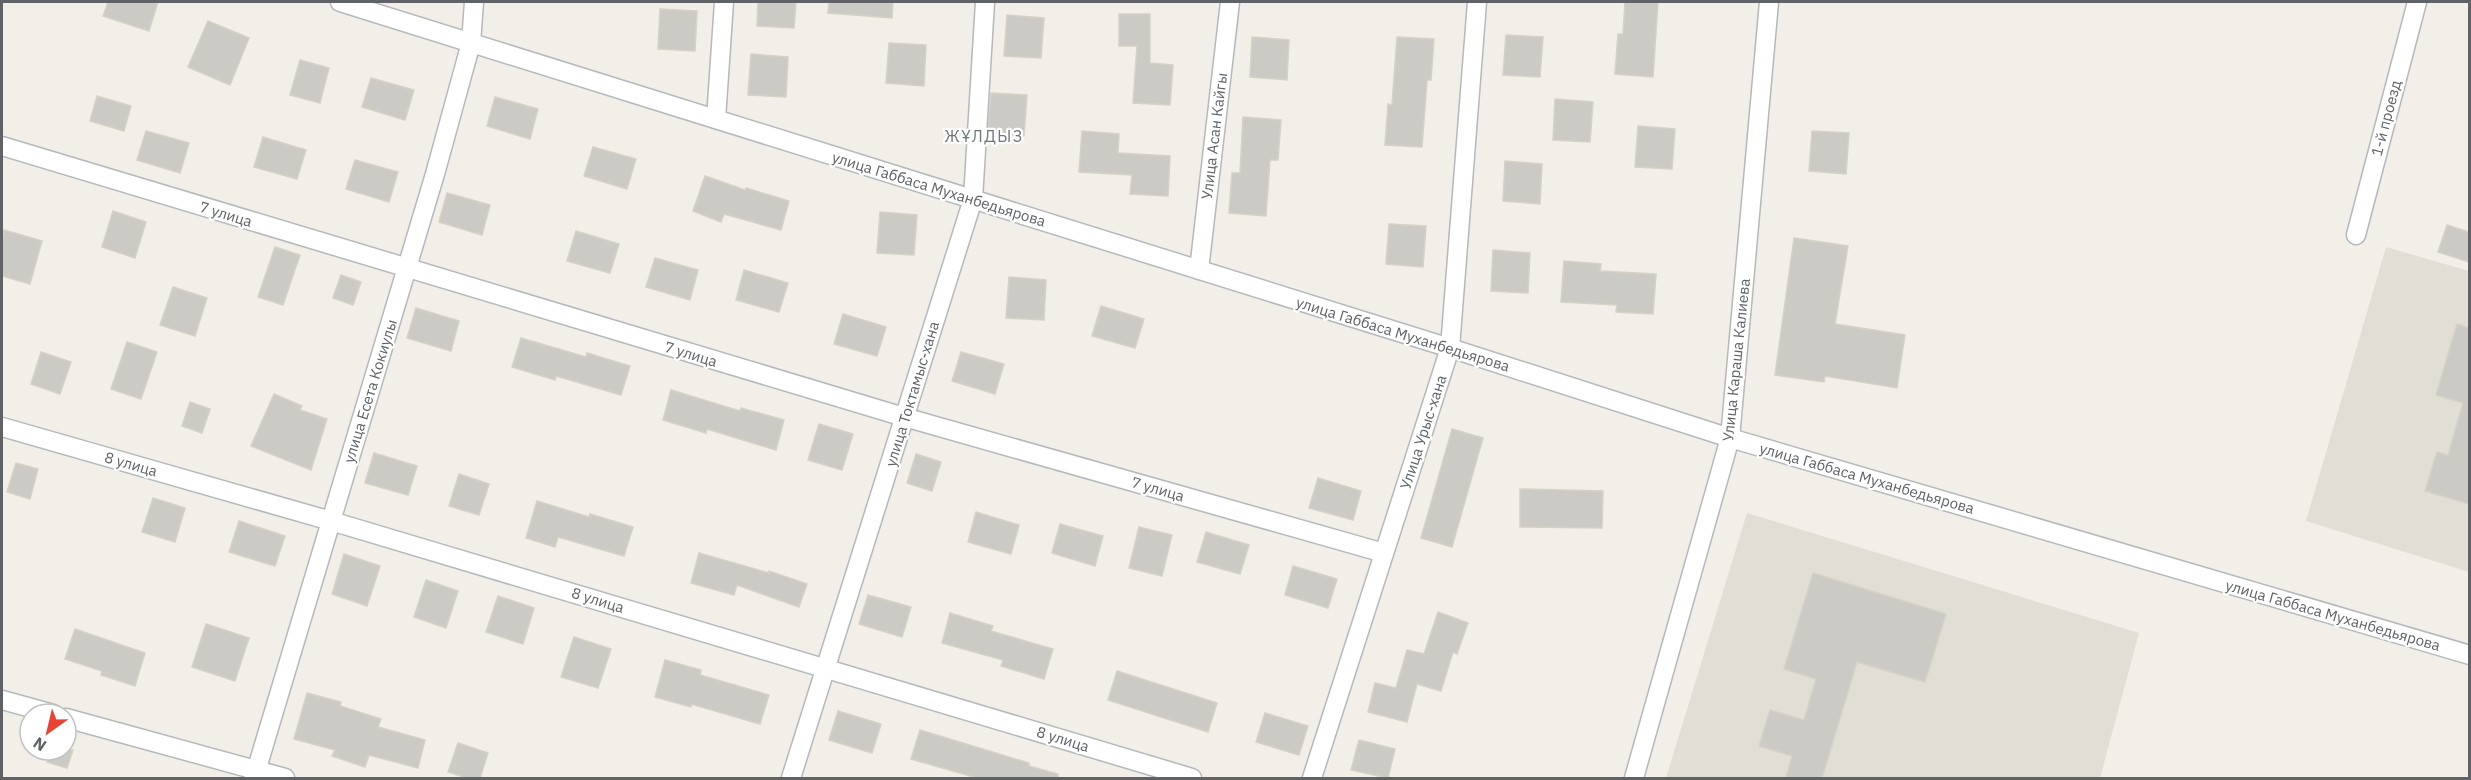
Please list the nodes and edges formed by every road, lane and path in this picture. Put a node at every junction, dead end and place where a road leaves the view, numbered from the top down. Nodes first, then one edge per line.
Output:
1 (340, 2) edge
2 (474, 2) edge
3 (724, 2) edge
4 (985, 2) edge
5 (1230, 2) edge
6 (1478, 2) edge
7 (1769, 2) edge
8 (2417, 2) edge
9 (471, 42) junction
10 (716, 119) junction
11 (2, 146) edge
12 (973, 200) junction
13 (2356, 235) dead end
14 (406, 268) junction
15 (1198, 270) junction
16 (1450, 348) junction
17 (904, 417) junction
18 (2, 427) edge
19 (1730, 438) junction
20 (331, 521) junction
21 (1384, 553) junction
22 (2469, 655) edge
23 (826, 667) junction
24 (2, 700) edge
25 (18, 704) edge
26 (78, 722) edge
27 (256, 774) edge
28 (285, 778) edge
29 (791, 778) edge
30 (1192, 778) edge
31 (1312, 778) edge
32 (1634, 778) edge

1 - 9 street, улица Габбаса Муханбедьярова
2 - 9 street, улица Есета Кокиулы
3 - 10 street
4 - 12 street, улица Токтамыс-хана
5 - 15 street, Улица Асан Кайгы
6 - 16 street, Улица Урыс-хана
7 - 19 street, Улица Караша Калиева
8 - 13 street, 1-й проезд
9 - 10 street, улица Габбаса Муханбедьярова
9 - 14 street, улица Есета Кокиулы
10 - 12 street, улица Габбаса Муханбедьярова
11 - 14 street, 7 улица
12 - 15 street, улица Габбаса Муханбедьярова
12 - 17 street, улица Токтамыс-хана
14 - 17 street, 7 улица
14 - 20 street, улица Есета Кокиулы
15 - 16 street, улица Габбаса Муханбедьярова
16 - 19 street, улица Габбаса Муханбедьярова
16 - 21 street, Улица Урыс-хана
17 - 21 street, 7 улица
17 - 23 street, улица Токтамыс-хана
18 - 20 street, 8 улица
19 - 22 street, улица Габбаса Муханбедьярова
19 - 32 street, Улица Караша Калиева
20 - 23 street, 8 улица
20 - 27 street, улица Есета Кокиулы
21 - 31 street, Улица Урыс-хана
23 - 29 street, улица Токтамыс-хана
23 - 30 street, 8 улица
24 - 25 street
26 - 27 street
27 - 28 street

